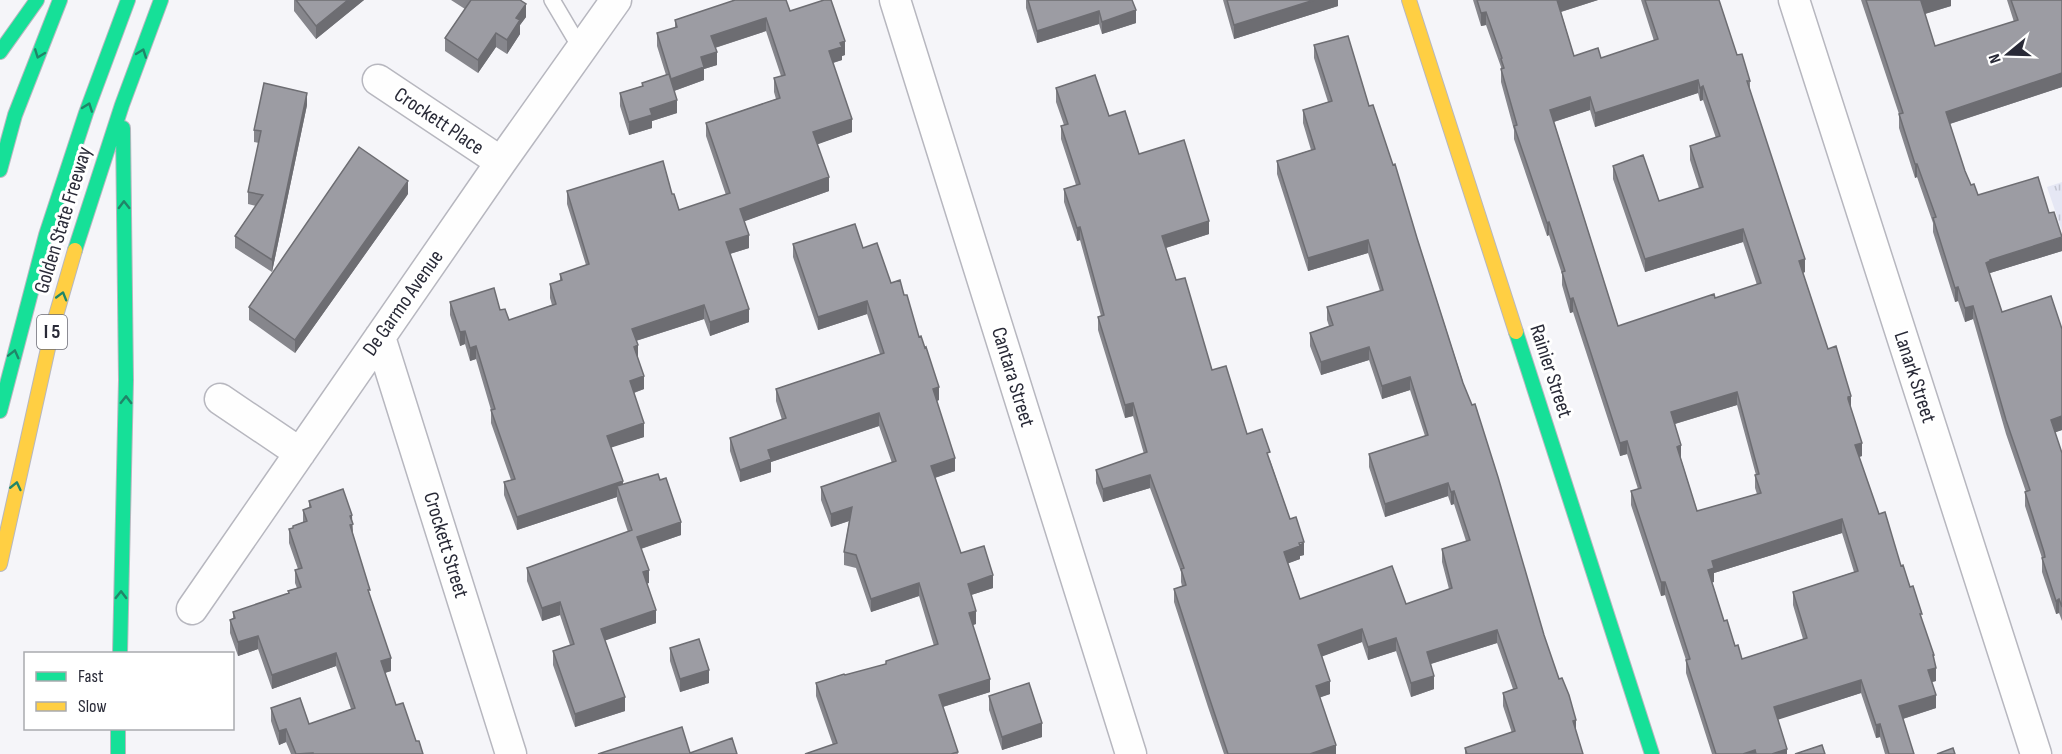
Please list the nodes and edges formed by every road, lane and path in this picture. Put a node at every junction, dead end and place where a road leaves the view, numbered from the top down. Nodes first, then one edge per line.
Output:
1 (37, 0) edge
2 (60, 0) edge
3 (128, 0) edge
4 (162, 0) edge
5 (552, 0) edge
6 (616, 0) edge
7 (895, 0) edge
8 (1409, 0) edge
9 (1794, 0) edge
10 (581, 49) junction
11 (0, 52) edge
12 (378, 80) dead end
13 (122, 105) junction
14 (501, 162) junction
15 (0, 170) edge
16 (380, 337) junction
17 (220, 399) dead end
18 (0, 411) edge
19 (300, 453) junction
20 (0, 564) edge
21 (192, 609) dead end
22 (120, 652) edge
23 (118, 730) edge
24 (118, 754) edge
25 (511, 754) edge
26 (1131, 754) edge
27 (1653, 754) edge
28 (2036, 754) edge

1 - 11 main road
2 -> 15 main road
18 -> 3 main road
13 -> 4 main road, Golden State Freeway / I 5
5 - 10 lane
6 - 10 street, De Garmo Avenue
7 - 26 street, Cantara Street
8 - 27 main road, Rainier Street
9 - 28 street, Lanark Street
10 - 14 street, De Garmo Avenue
12 - 14 street, Crockett Place
20 -> 13 main road, Golden State Freeway / I 5
22 -> 13 main road
14 - 16 street, De Garmo Avenue
16 - 19 street, De Garmo Avenue
16 - 25 street, Crockett Street
17 - 19 street
19 - 21 street, De Garmo Avenue
23 - 24 main road

